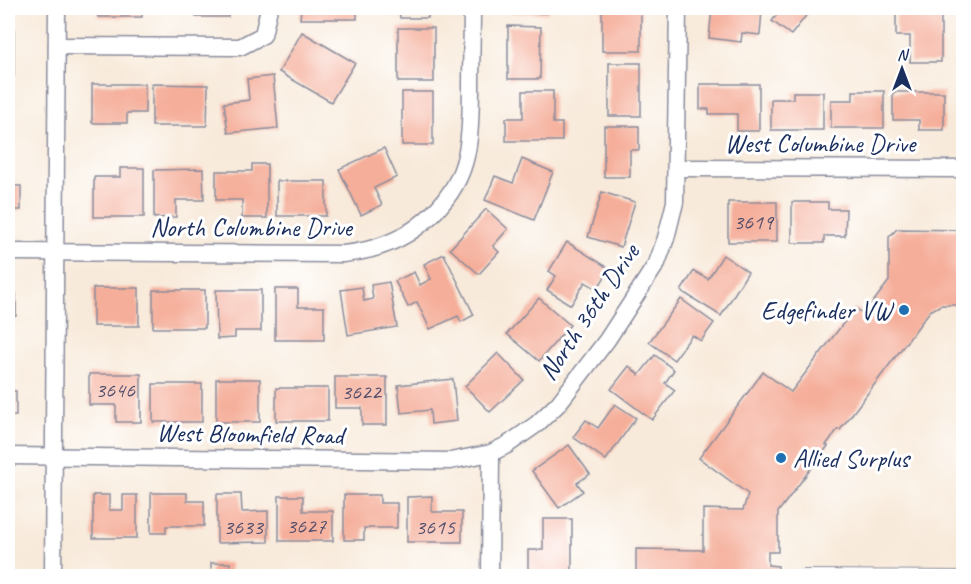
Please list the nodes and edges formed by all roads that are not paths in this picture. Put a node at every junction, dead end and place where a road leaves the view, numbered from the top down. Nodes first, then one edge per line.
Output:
1 (57, 8) edge
2 (269, 8) edge
3 (472, 8) edge
4 (678, 8) edge
5 (57, 46) junction
6 (677, 168) junction
7 (963, 169) edge
8 (8, 252) edge
9 (56, 252) junction
10 (491, 453) junction
11 (8, 456) edge
12 (54, 457) junction
13 (804, 574) dead end
14 (963, 575) edge
15 (53, 576) edge
16 (490, 576) edge

1 - 5 street
2 - 5 street
3 - 9 street, North Columbine Drive
4 - 6 street, North 36th Drive
5 - 9 street
6 - 7 street, West Columbine Drive
6 - 10 street, North 36th Drive
8 - 9 street
9 - 12 street
10 - 12 street, West Bloomfield Road
10 - 16 street
11 - 12 street, West Bloomfield Road
12 - 15 street
13 - 14 lane

